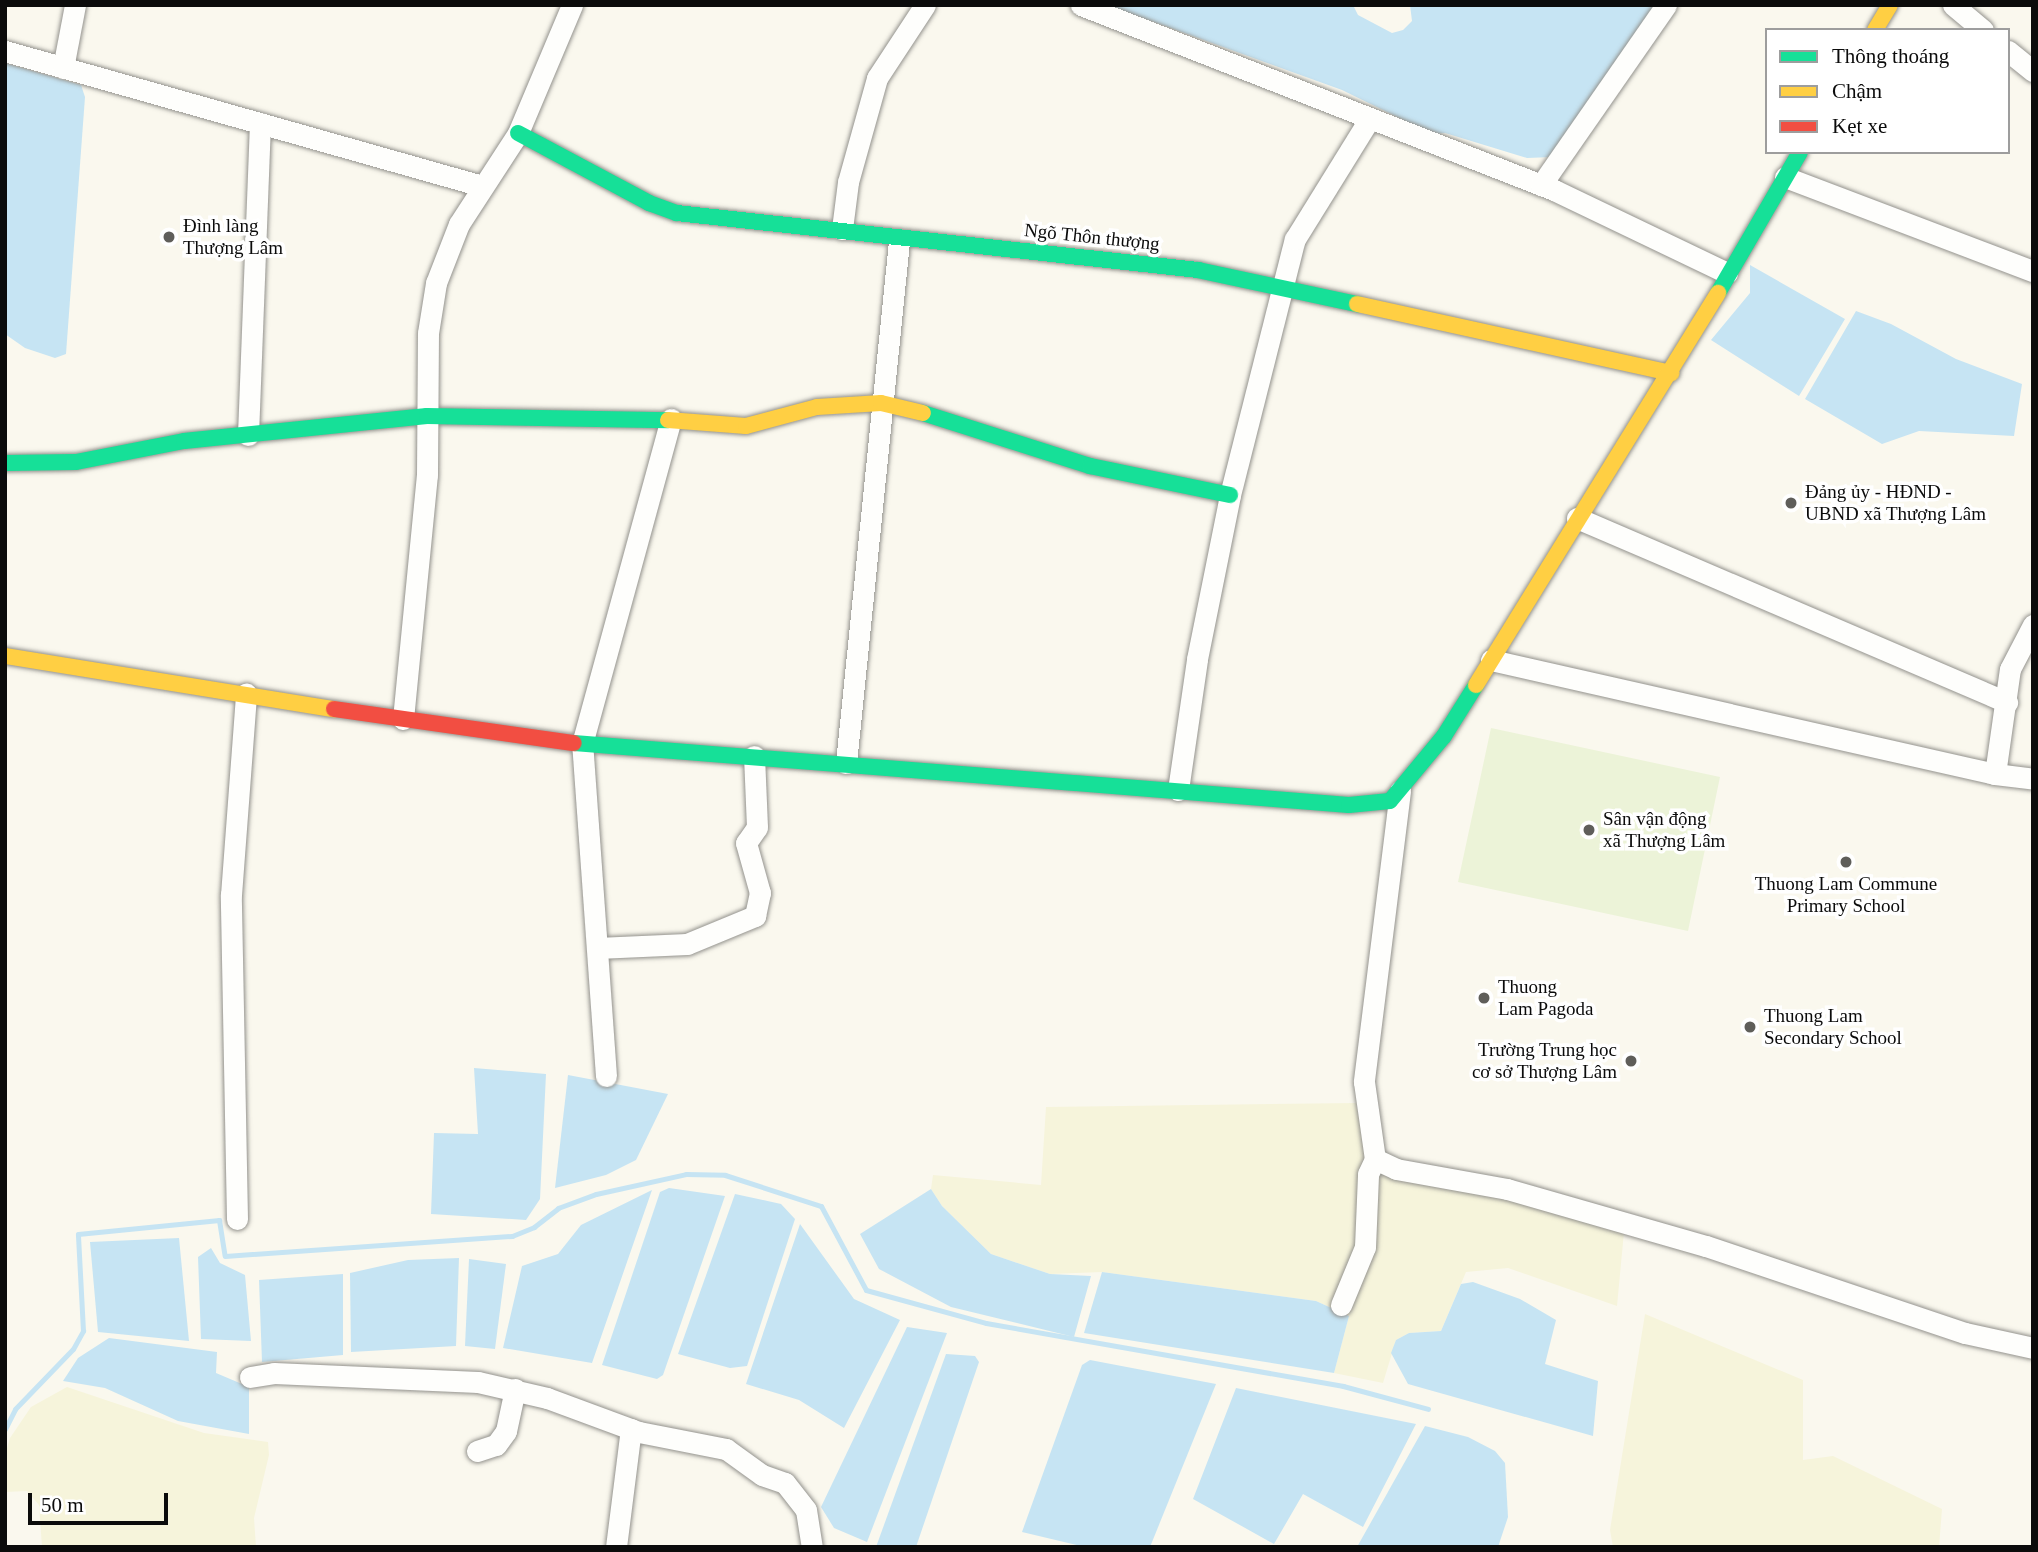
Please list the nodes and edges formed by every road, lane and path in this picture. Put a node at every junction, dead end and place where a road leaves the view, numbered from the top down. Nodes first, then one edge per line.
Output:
1 (75, 5) edge
2 (572, 5) edge
3 (925, 5) edge
4 (1081, 5) edge
5 (1666, 5) edge
6 (1890, 5) edge
7 (1953, 5) edge
8 (1876, 28) edge
9 (1981, 28) edge
10 (5, 51) edge
11 (2010, 53) edge
12 (63, 68) junction
13 (2033, 71) edge
14 (1370, 118) junction
15 (260, 123) junction
16 (518, 133) junction
17 (1799, 154) edge
18 (1785, 177) junction
19 (1541, 185) junction
20 (482, 186) junction
21 (842, 229) junction
22 (898, 241) junction
23 (2033, 271) edge
24 (1727, 273) junction
25 (1286, 288) junction
26 (1672, 373) junction
27 (881, 403) junction
28 (427, 416) junction
29 (671, 419) junction
30 (248, 435) junction
31 (5, 463) edge
32 (1230, 495) junction
33 (1577, 518) junction
34 (2033, 625) edge
35 (5, 656) edge
36 (1491, 660) junction
37 (246, 694) junction
38 (2007, 702) junction
39 (403, 719) junction
40 (582, 744) junction
41 (754, 756) junction
42 (846, 763) junction
43 (1995, 774) junction
44 (2033, 779) edge
45 (1178, 790) junction
46 (1399, 791) junction
47 (597, 948) junction
48 (606, 1076) dead end
49 (1375, 1159) junction
50 (237, 1219) dead end
51 (1341, 1305) dead end
52 (2033, 1348) edge
53 (250, 1377) dead end
54 (515, 1389) junction
55 (631, 1429) junction
56 (477, 1451) dead end
57 (616, 1547) edge
58 (812, 1547) edge

1 - 12 street
2 - 16 street
3 - 21 street
4 - 14 street
5 - 19 street
6 - 8 street
7 - 9 street
10 - 12 street
11 - 13 street
12 - 15 street
14 - 19 street
14 - 25 street
15 - 20 street
15 - 30 street
16 - 20 street
16 - 21 street, Ngõ Thôn thượng
17 - 18 street
18 - 23 street
18 - 24 street
19 - 24 street
20 - 28 street
21 - 22 street, Ngõ Thôn thượng
22 - 25 street, Ngõ Thôn thượng
22 - 27 street
24 - 26 street
25 - 26 street, Ngõ Thôn thượng
25 - 32 street
26 - 33 street
27 - 29 street
27 - 32 street
27 - 42 street
28 - 29 street
28 - 30 street
28 - 39 street
29 - 40 street
30 - 31 street
32 - 45 street
33 - 36 street
33 - 38 street
34 - 38 street
35 - 37 street
36 - 43 street
36 - 46 street
37 - 39 street
37 - 50 street
38 - 43 street
39 - 40 street
40 - 41 street
40 - 47 street
41 - 42 street
41 - 47 street
42 - 45 street
43 - 44 street
45 - 46 street
46 - 49 street
47 - 48 street
49 - 51 street
49 - 52 street
53 - 54 street
54 - 55 street
54 - 56 street
55 - 57 street
55 - 58 street

